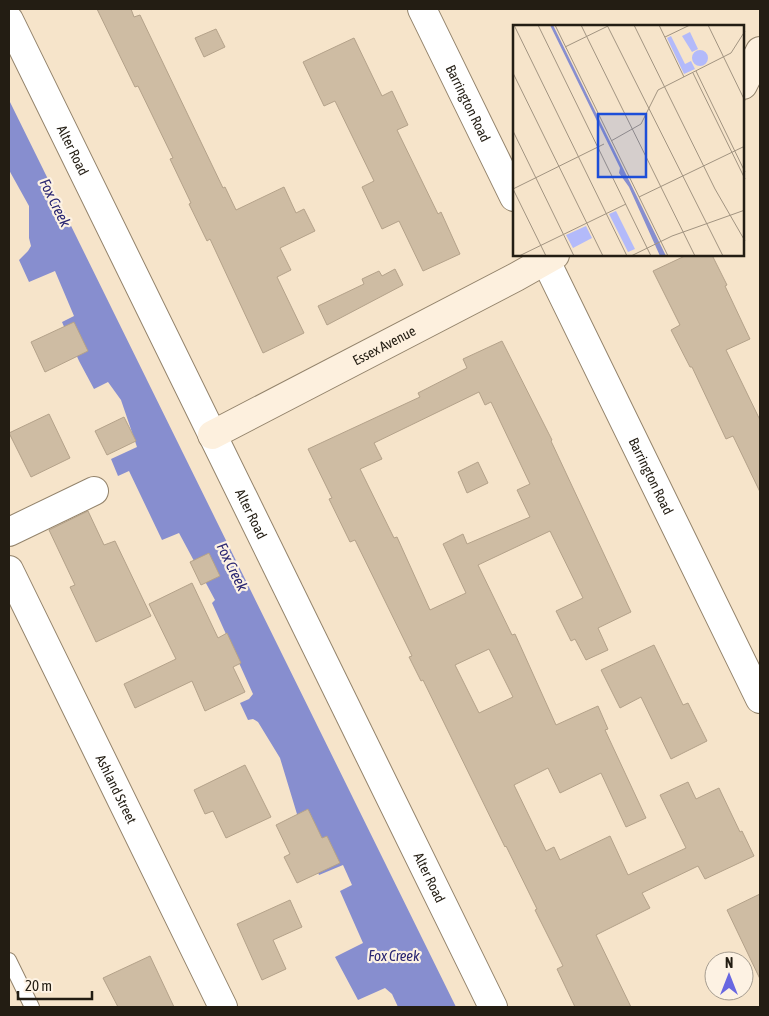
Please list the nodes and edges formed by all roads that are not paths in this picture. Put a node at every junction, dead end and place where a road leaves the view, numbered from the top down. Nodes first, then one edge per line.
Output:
1 (422, 9) edge
2 (9, 20) edge
3 (760, 51) edge
4 (744, 83) edge
5 (513, 195) edge
6 (547, 257) edge
7 (212, 435) junction
8 (94, 491) dead end
9 (9, 532) edge
10 (9, 570) edge
11 (760, 698) edge
12 (9, 960) edge
13 (32, 1007) edge
14 (223, 1007) edge
15 (493, 1007) edge

1 - 5 street, Barrington Road
2 - 7 street, Alter Road
3 - 4 street
6 - 7 street, Essex Avenue
6 - 11 street, Barrington Road
7 - 15 street, Alter Road
8 - 9 street
10 - 14 street, Ashland Street
12 - 13 lane

